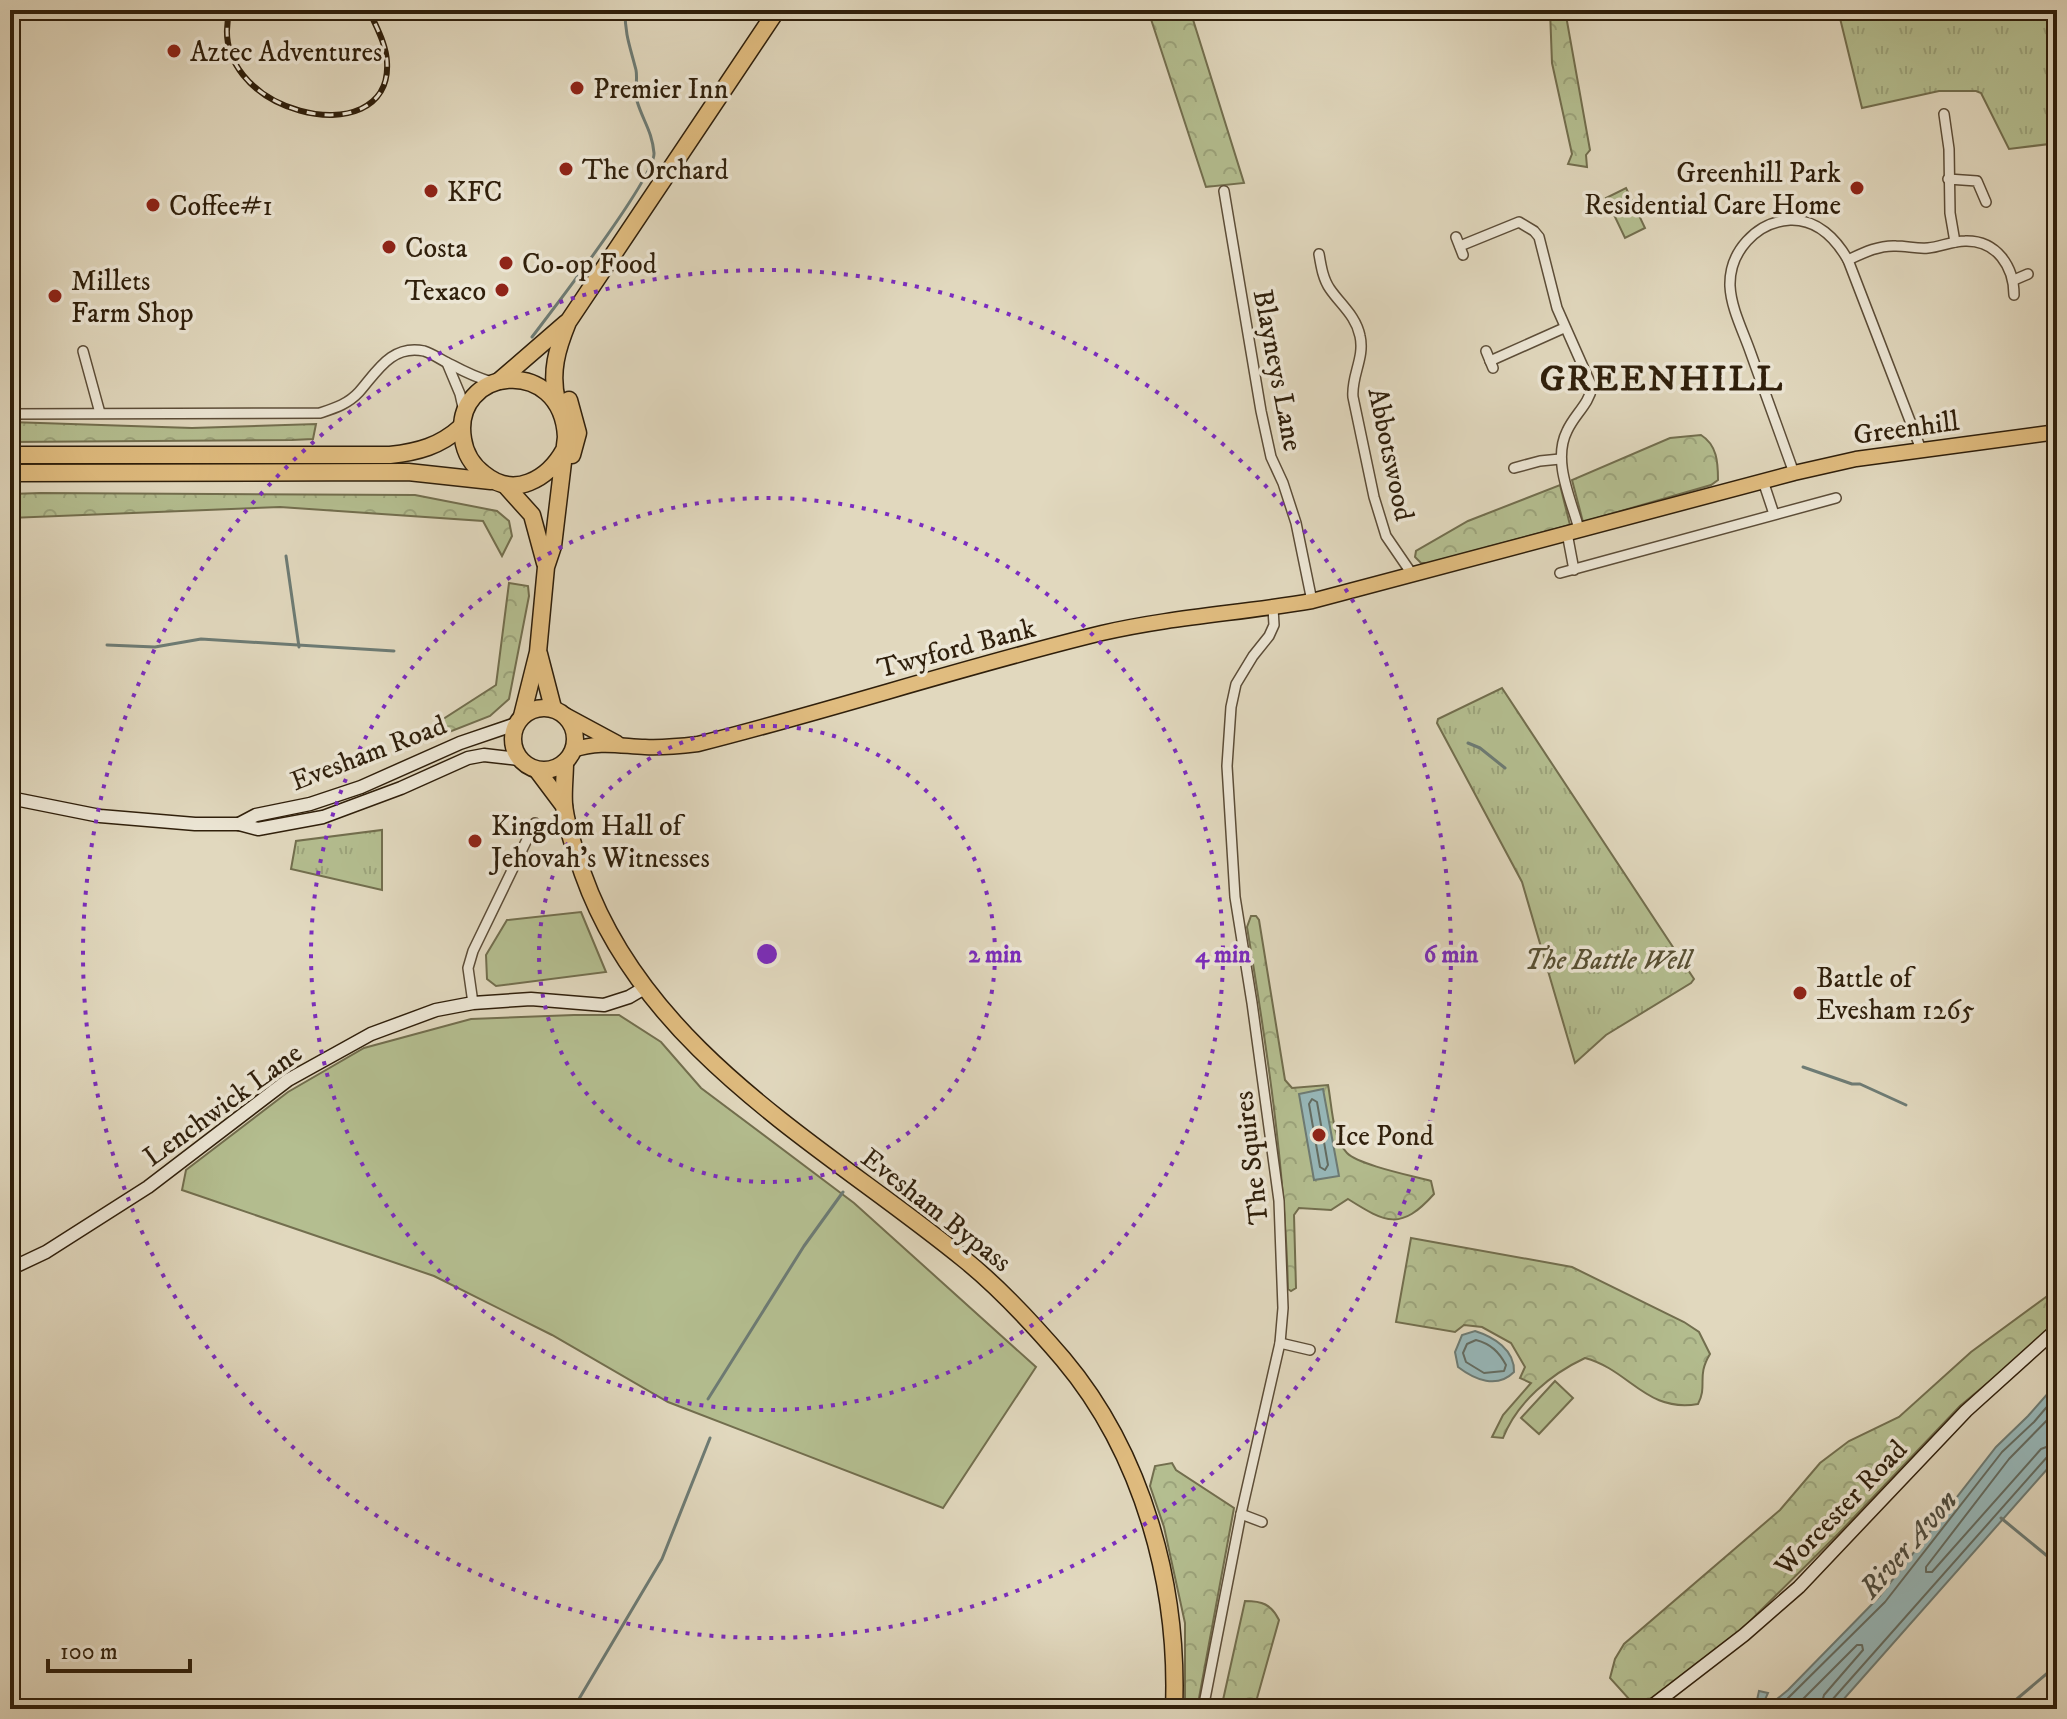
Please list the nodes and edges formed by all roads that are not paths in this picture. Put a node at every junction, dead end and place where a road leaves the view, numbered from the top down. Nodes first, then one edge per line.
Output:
1 (777, 10) edge
2 (1944, 114) dead end
3 (1948, 179) junction
4 (1224, 191) dead end
5 (1986, 202) dead end
6 (1524, 210) dead end
7 (1519, 222) junction
8 (1955, 242) junction
9 (1460, 246) dead end
10 (1319, 254) dead end
11 (1848, 260) junction
12 (2028, 274) dead end
13 (2014, 280) junction
14 (2014, 295) dead end
15 (583, 300) junction
16 (568, 322) junction
17 (1564, 328) junction
18 (83, 351) dead end
19 (1489, 360) dead end
20 (447, 363) junction
21 (496, 382) junction
22 (557, 401) junction
23 (100, 413) junction
24 (10, 414) edge
25 (462, 420) junction
26 (2057, 432) edge
27 (564, 450) junction
28 (1922, 452) junction
29 (10, 455) edge
30 (1560, 459) junction
31 (1514, 468) dead end
32 (10, 473) edge
33 (1794, 473) junction
34 (1763, 481) junction
35 (562, 482) junction
36 (499, 483) junction
37 (1836, 498) dead end
38 (1774, 514) junction
39 (1573, 531) junction
40 (546, 567) junction
41 (1574, 570) junction
42 (1560, 573) dead end
43 (1412, 574) junction
44 (1312, 601) junction
45 (1273, 608) junction
46 (538, 652) junction
47 (559, 712) junction
48 (519, 720) junction
49 (617, 743) junction
50 (569, 756) junction
51 (519, 759) junction
52 (537, 770) junction
53 (10, 798) edge
54 (564, 806) junction
55 (535, 823) dead end
56 (239, 824) junction
57 (646, 987) junction
58 (473, 1003) junction
59 (10, 1269) edge
60 (2057, 1329) edge
61 (1280, 1343) junction
62 (1310, 1350) dead end
63 (1241, 1514) junction
64 (1262, 1522) dead end
65 (1174, 1709) edge
66 (1203, 1709) edge
67 (1648, 1709) edge

1 - 15 highway
2 - 3 street
3 - 5 street
3 - 8 street
4 - 44 street, Blayneys Lane
6 - 7 street
7 - 9 street
7 - 17 street
8 - 11 street
8 - 13 street
10 - 43 street, Abbotswood
11 - 28 street
11 - 33 street
12 - 13 street
13 - 14 street
15 - 16 highway
15 - 35 highway
16 - 21 highway
16 - 22 highway
17 - 19 street
17 - 30 street
18 - 23 street
20 - 21 street
20 - 23 street
20 - 25 street
21 - 22 highway
21 - 25 highway
22 - 27 highway
23 - 24 street
25 - 29 highway
25 - 36 highway
26 - 28 main road, Greenhill
27 - 35 highway
27 - 36 highway
28 - 33 main road, Greenhill
30 - 31 street
30 - 39 street
32 - 36 highway
33 - 34 main road, Greenhill
34 - 38 street
34 - 39 main road, Greenhill
35 - 40 highway
36 - 40 highway
37 - 38 street
38 - 41 street
39 - 41 street
39 - 43 main road, Greenhill
40 - 46 highway
41 - 42 street
43 - 44 main road, Greenhill
44 - 45 main road, Twyford Bank
45 - 49 main road, Twyford Bank
45 - 61 street, The Squires
46 - 47 highway
46 - 48 highway
47 - 48 highway
47 - 49 main road, Twyford Bank
47 - 50 highway
48 - 51 highway
48 - 56 main road, Evesham Road
49 - 50 main road, Twyford Bank
50 - 52 highway
50 - 54 highway, Evesham Bypass
51 - 52 highway
51 - 56 main road, Evesham Road
52 - 54 highway, Evesham Bypass
53 - 56 main road, Evesham Road
54 - 57 highway, Evesham Bypass
55 - 58 street
57 - 58 main road, Lenchwick Lane
57 - 65 highway, Evesham Bypass
58 - 59 main road, Lenchwick Lane
60 - 67 main road, Worcester Road
61 - 62 street
61 - 63 street, The Squires
63 - 64 street
63 - 66 street, The Squires

